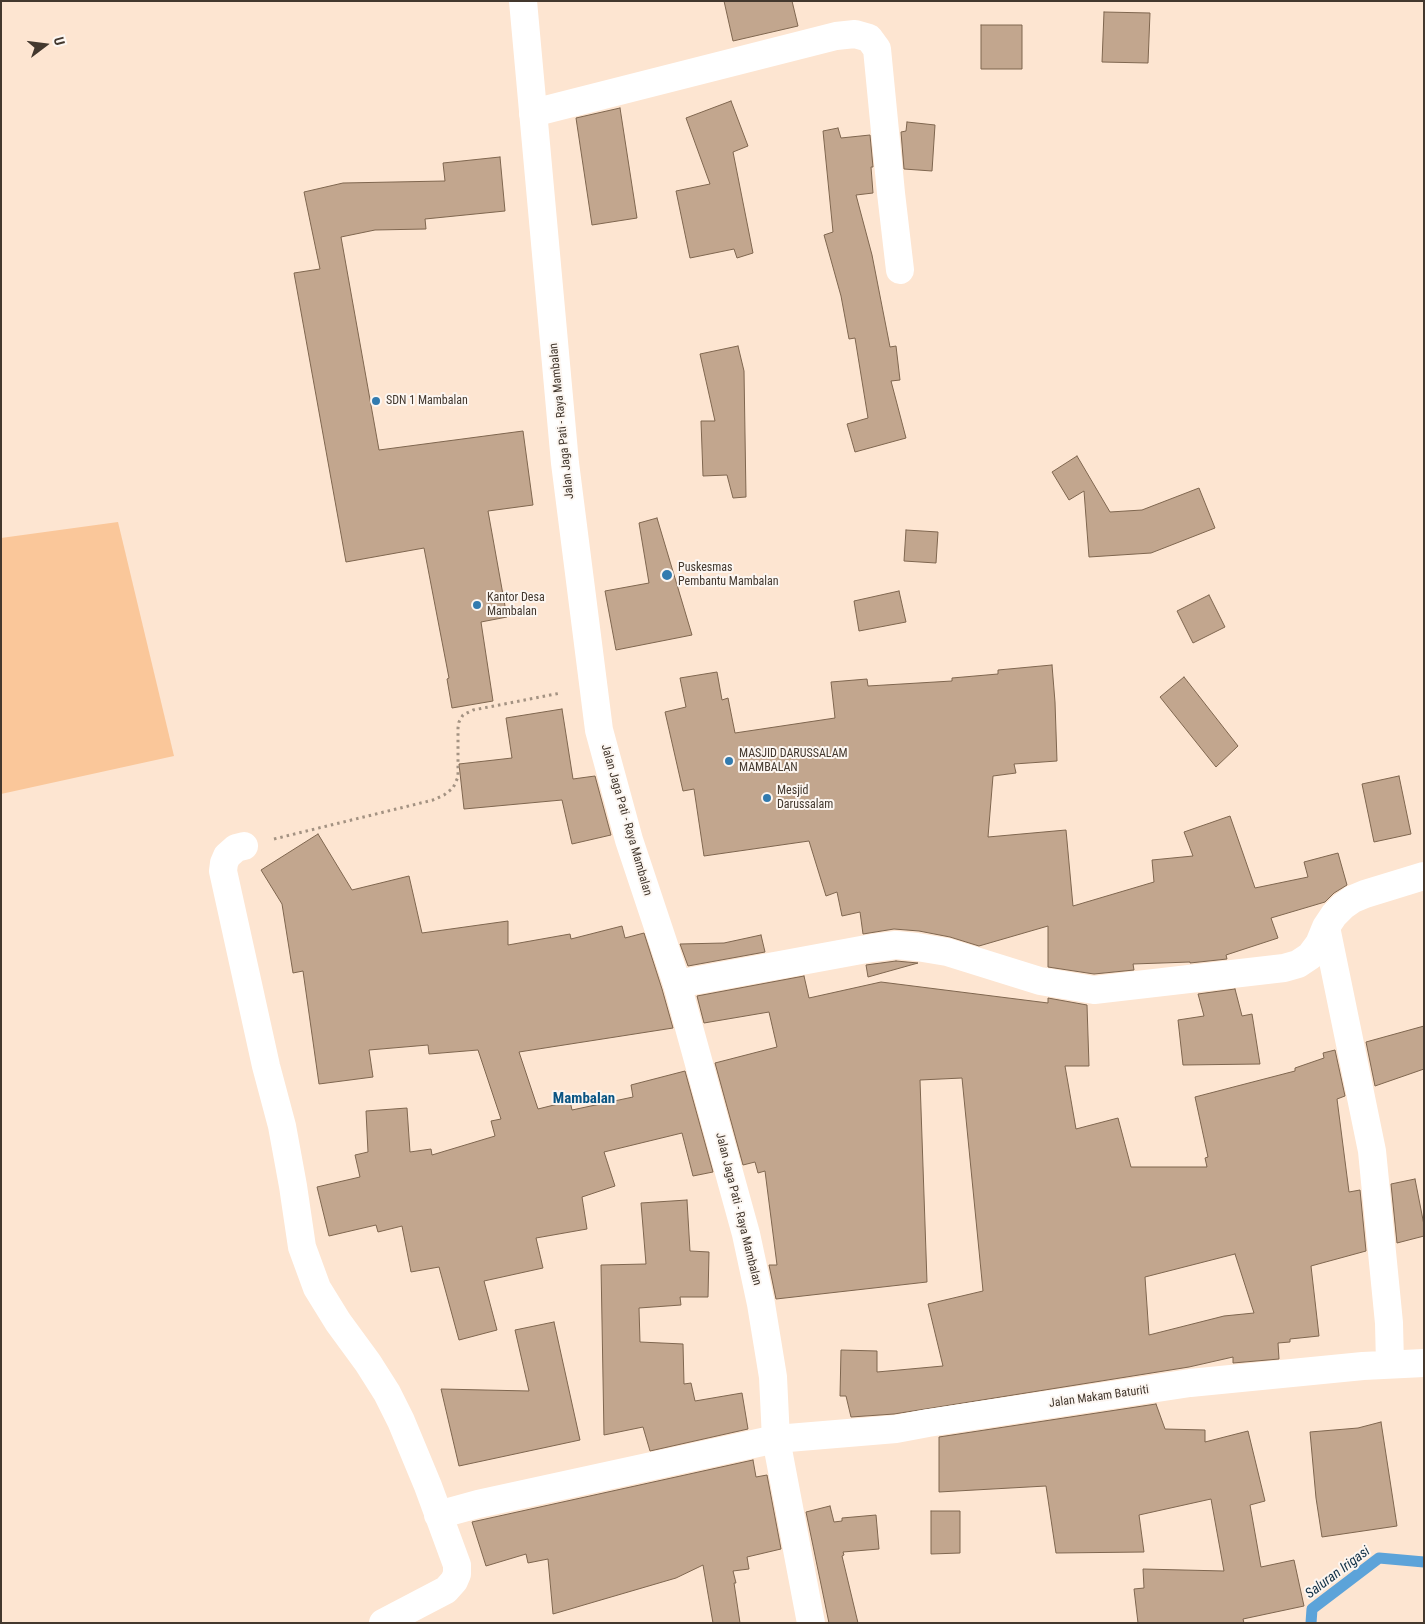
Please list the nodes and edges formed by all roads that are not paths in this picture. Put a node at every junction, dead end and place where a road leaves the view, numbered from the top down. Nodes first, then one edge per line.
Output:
1 (523, 1) edge
2 (533, 112) junction
3 (900, 270) dead end
4 (244, 846) road end
5 (1424, 876) edge
6 (1326, 927) junction
7 (677, 984) junction
8 (1424, 1363) edge
9 (1390, 1364) junction
10 (776, 1439) junction
11 (438, 1515) junction
12 (383, 1623) edge
13 (811, 1623) edge

1 - 2 street, Jalan Jaga Pati - Raya Mambalan
2 - 3 street
2 - 7 street, Jalan Jaga Pati - Raya Mambalan
4 - 11 street
5 - 6 street
6 - 7 street
6 - 9 street
7 - 10 street, Jalan Jaga Pati - Raya Mambalan
8 - 9 street, Jalan Makam Baturiti
9 - 10 street, Jalan Makam Baturiti
10 - 11 street, Jalan Makam Baturiti
10 - 13 street, Jalan Jaga Pati - Raya Mambalan
11 - 12 street

